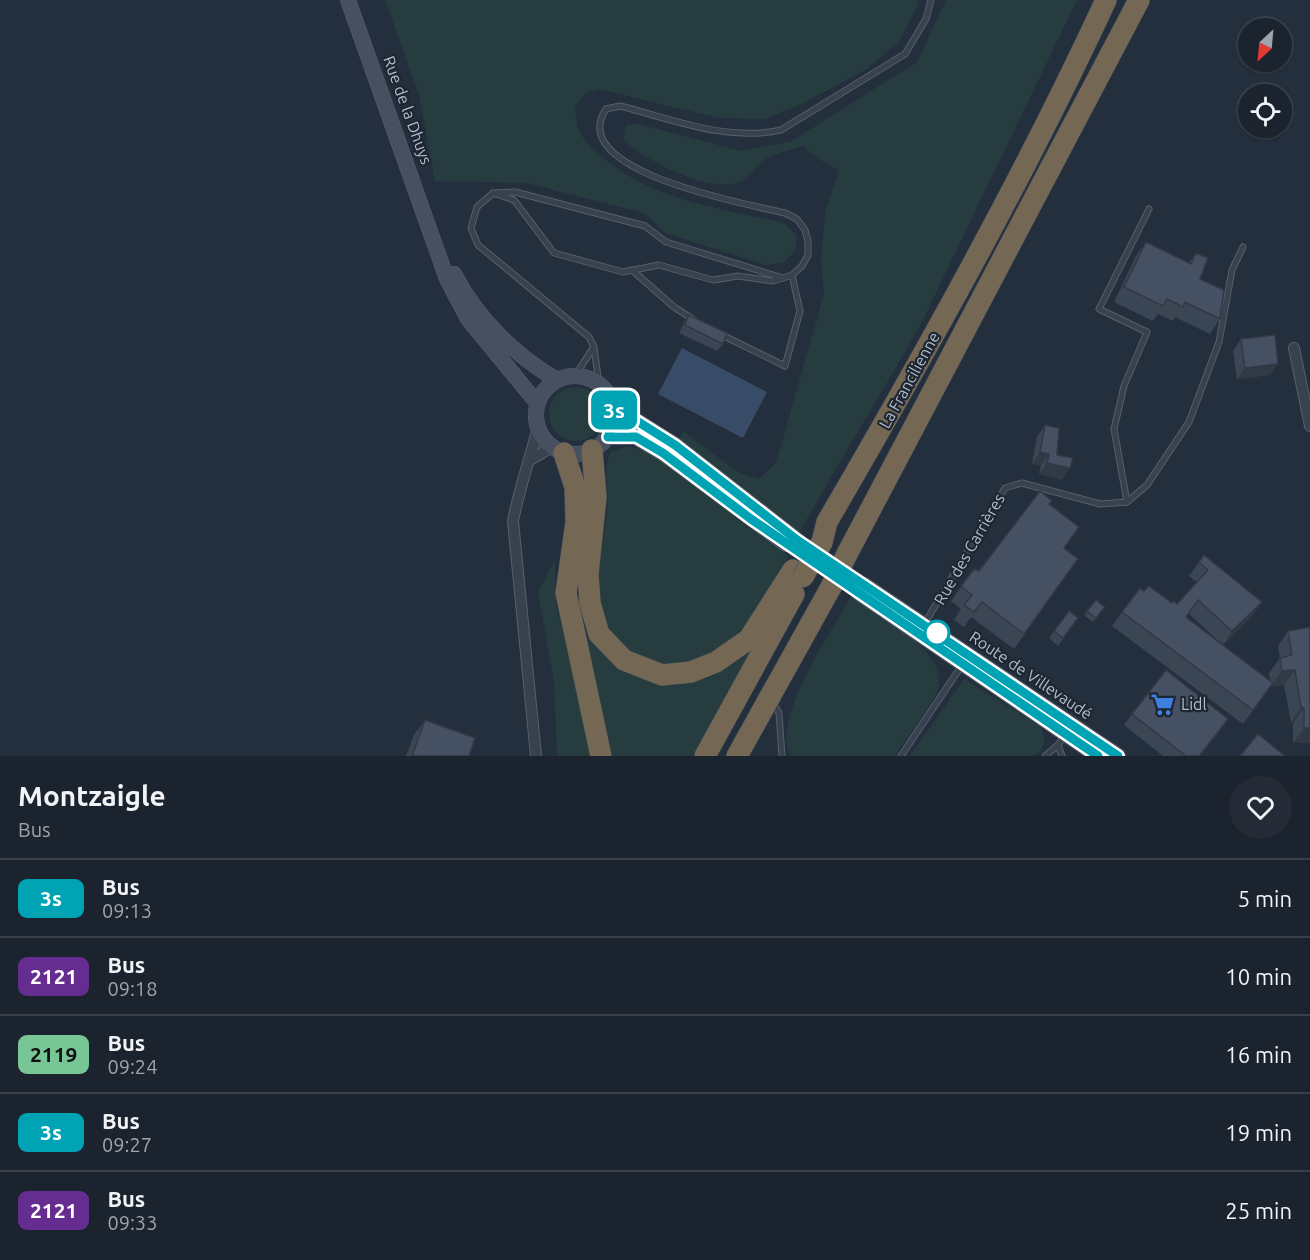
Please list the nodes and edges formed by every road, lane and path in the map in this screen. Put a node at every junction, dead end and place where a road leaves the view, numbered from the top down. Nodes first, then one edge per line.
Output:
1 (348, 0) edge
2 (931, 0) edge
3 (1106, 0) edge
4 (1139, 0) edge
5 (493, 194) junction
6 (1149, 209) dead end
7 (432, 233) junction
8 (1243, 246) dead end
9 (729, 263) junction
10 (632, 270) junction
11 (792, 275) junction
12 (728, 277) junction
13 (784, 278) junction
14 (697, 322) edge
15 (715, 332) edge
16 (594, 346) junction
17 (1294, 348) dead end
18 (575, 376) junction
19 (557, 380) junction
20 (599, 384) junction
21 (1306, 387) edge
22 (537, 403) junction
23 (613, 406) junction
24 (1310, 426) edge
25 (538, 427) junction
26 (600, 444) junction
27 (558, 450) junction
28 (530, 460) junction
29 (1127, 502) junction
30 (810, 537) junction
31 (798, 574) junction
32 (925, 625) junction
33 (963, 664) junction
34 (770, 698) junction
35 (1062, 739) junction
36 (536, 756) edge
37 (601, 756) edge
38 (705, 756) edge
39 (737, 756) edge
40 (782, 756) edge
41 (901, 756) edge
42 (1045, 756) edge
43 (1062, 756) edge
44 (1098, 756) edge
45 (1118, 756) edge

1 - 7 main road, Rue de la Dhuys
2 - 11 lane
3 - 30 highway, La Francilienne
4 - 34 highway, La Francilienne, bridge
5 - 9 lane
5 - 10 lane
5 - 16 lane
6 - 29 lane
7 - 19 main road, Rue de la Dhuys
7 - 22 main road, Rue de la Dhuys
8 - 29 lane
9 - 12 lane
9 - 13 lane
10 - 12 lane
10 - 14 lane
11 - 13 lane
11 - 15 lane
12 - 13 lane
16 - 18 lane
16 - 20 lane
17 - 21 street
18 - 19 main road
18 - 20 main road
19 - 22 main road
20 - 23 main road
21 - 24 street
22 - 25 main road
23 - 26 main road
23 - 30 main road
25 - 27 main road
25 - 28 street
26 - 27 main road
26 - 30 main road
26 - 31 highway
27 - 28 street
27 - 37 highway
28 - 36 street
29 - 32 lane, Rue des Carrières
30 - 31 highway, La Francilienne
31 - 38 highway
32 - 33 main road, Route de Villevaudé
32 - 45 main road, Route de Villevaudé
33 - 35 main road, Route de Villevaudé
33 - 41 lane
34 - 39 highway, La Francilienne
34 - 40 lane
35 - 42 lane
35 - 43 lane
35 - 44 main road, Route de Villevaudé

